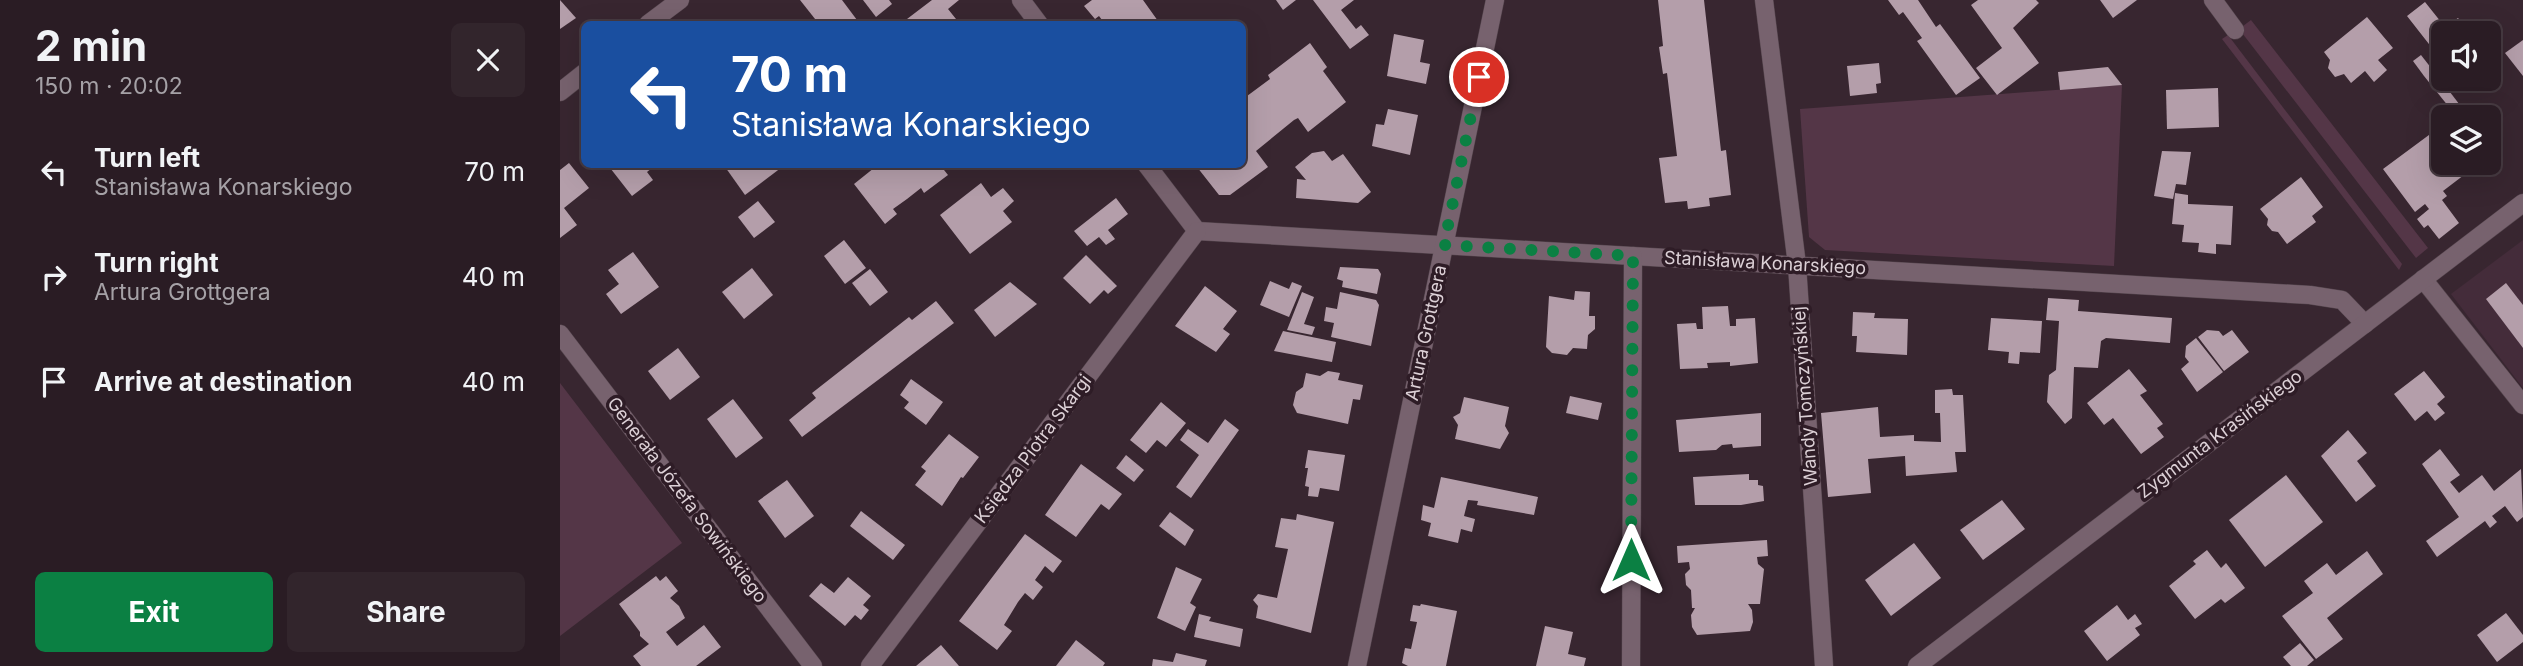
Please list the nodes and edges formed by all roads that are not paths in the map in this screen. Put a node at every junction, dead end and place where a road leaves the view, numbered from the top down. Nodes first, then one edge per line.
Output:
1 (680, 0) edge
2 (1021, 0) edge
3 (1495, 0) edge
4 (2213, 0) edge
5 (1764, 1) edge
6 (652, 21) edge
7 (1038, 21) edge
8 (2235, 30) dead end
9 (581, 75) edge
10 (560, 92) edge
11 (1149, 168) edge
12 (2523, 202) edge
13 (1197, 231) junction
14 (1444, 245) junction
15 (1633, 256) junction
16 (1797, 265) junction
17 (2423, 279) junction
18 (2365, 324) junction
19 (560, 334) edge
20 (2523, 405) edge
21 (813, 666) edge
22 (870, 666) edge
23 (1357, 666) edge
24 (1630, 666) edge
25 (1824, 666) edge
26 (1917, 666) edge

1 - 6 street
2 - 7 street
3 - 14 street, Artura Grottgera
4 - 8 street
5 - 16 street, Wandy Tomczyńskiej
9 - 10 street
11 - 13 street
12 - 17 street, Zygmunta Krasińskiego
13 - 14 street, Stanisława Konarskiego
13 - 22 street, Księdza Piotra Skargi
14 - 15 street, Stanisława Konarskiego
14 - 23 street, Artura Grottgera
15 - 16 street, Stanisława Konarskiego
15 - 24 street
16 - 18 street, Stanisława Konarskiego
16 - 25 street, Wandy Tomczyńskiej
17 - 18 street, Zygmunta Krasińskiego
17 - 20 street
18 - 26 street, Zygmunta Krasińskiego
19 - 21 street, Generała Józefa Sowińskiego

